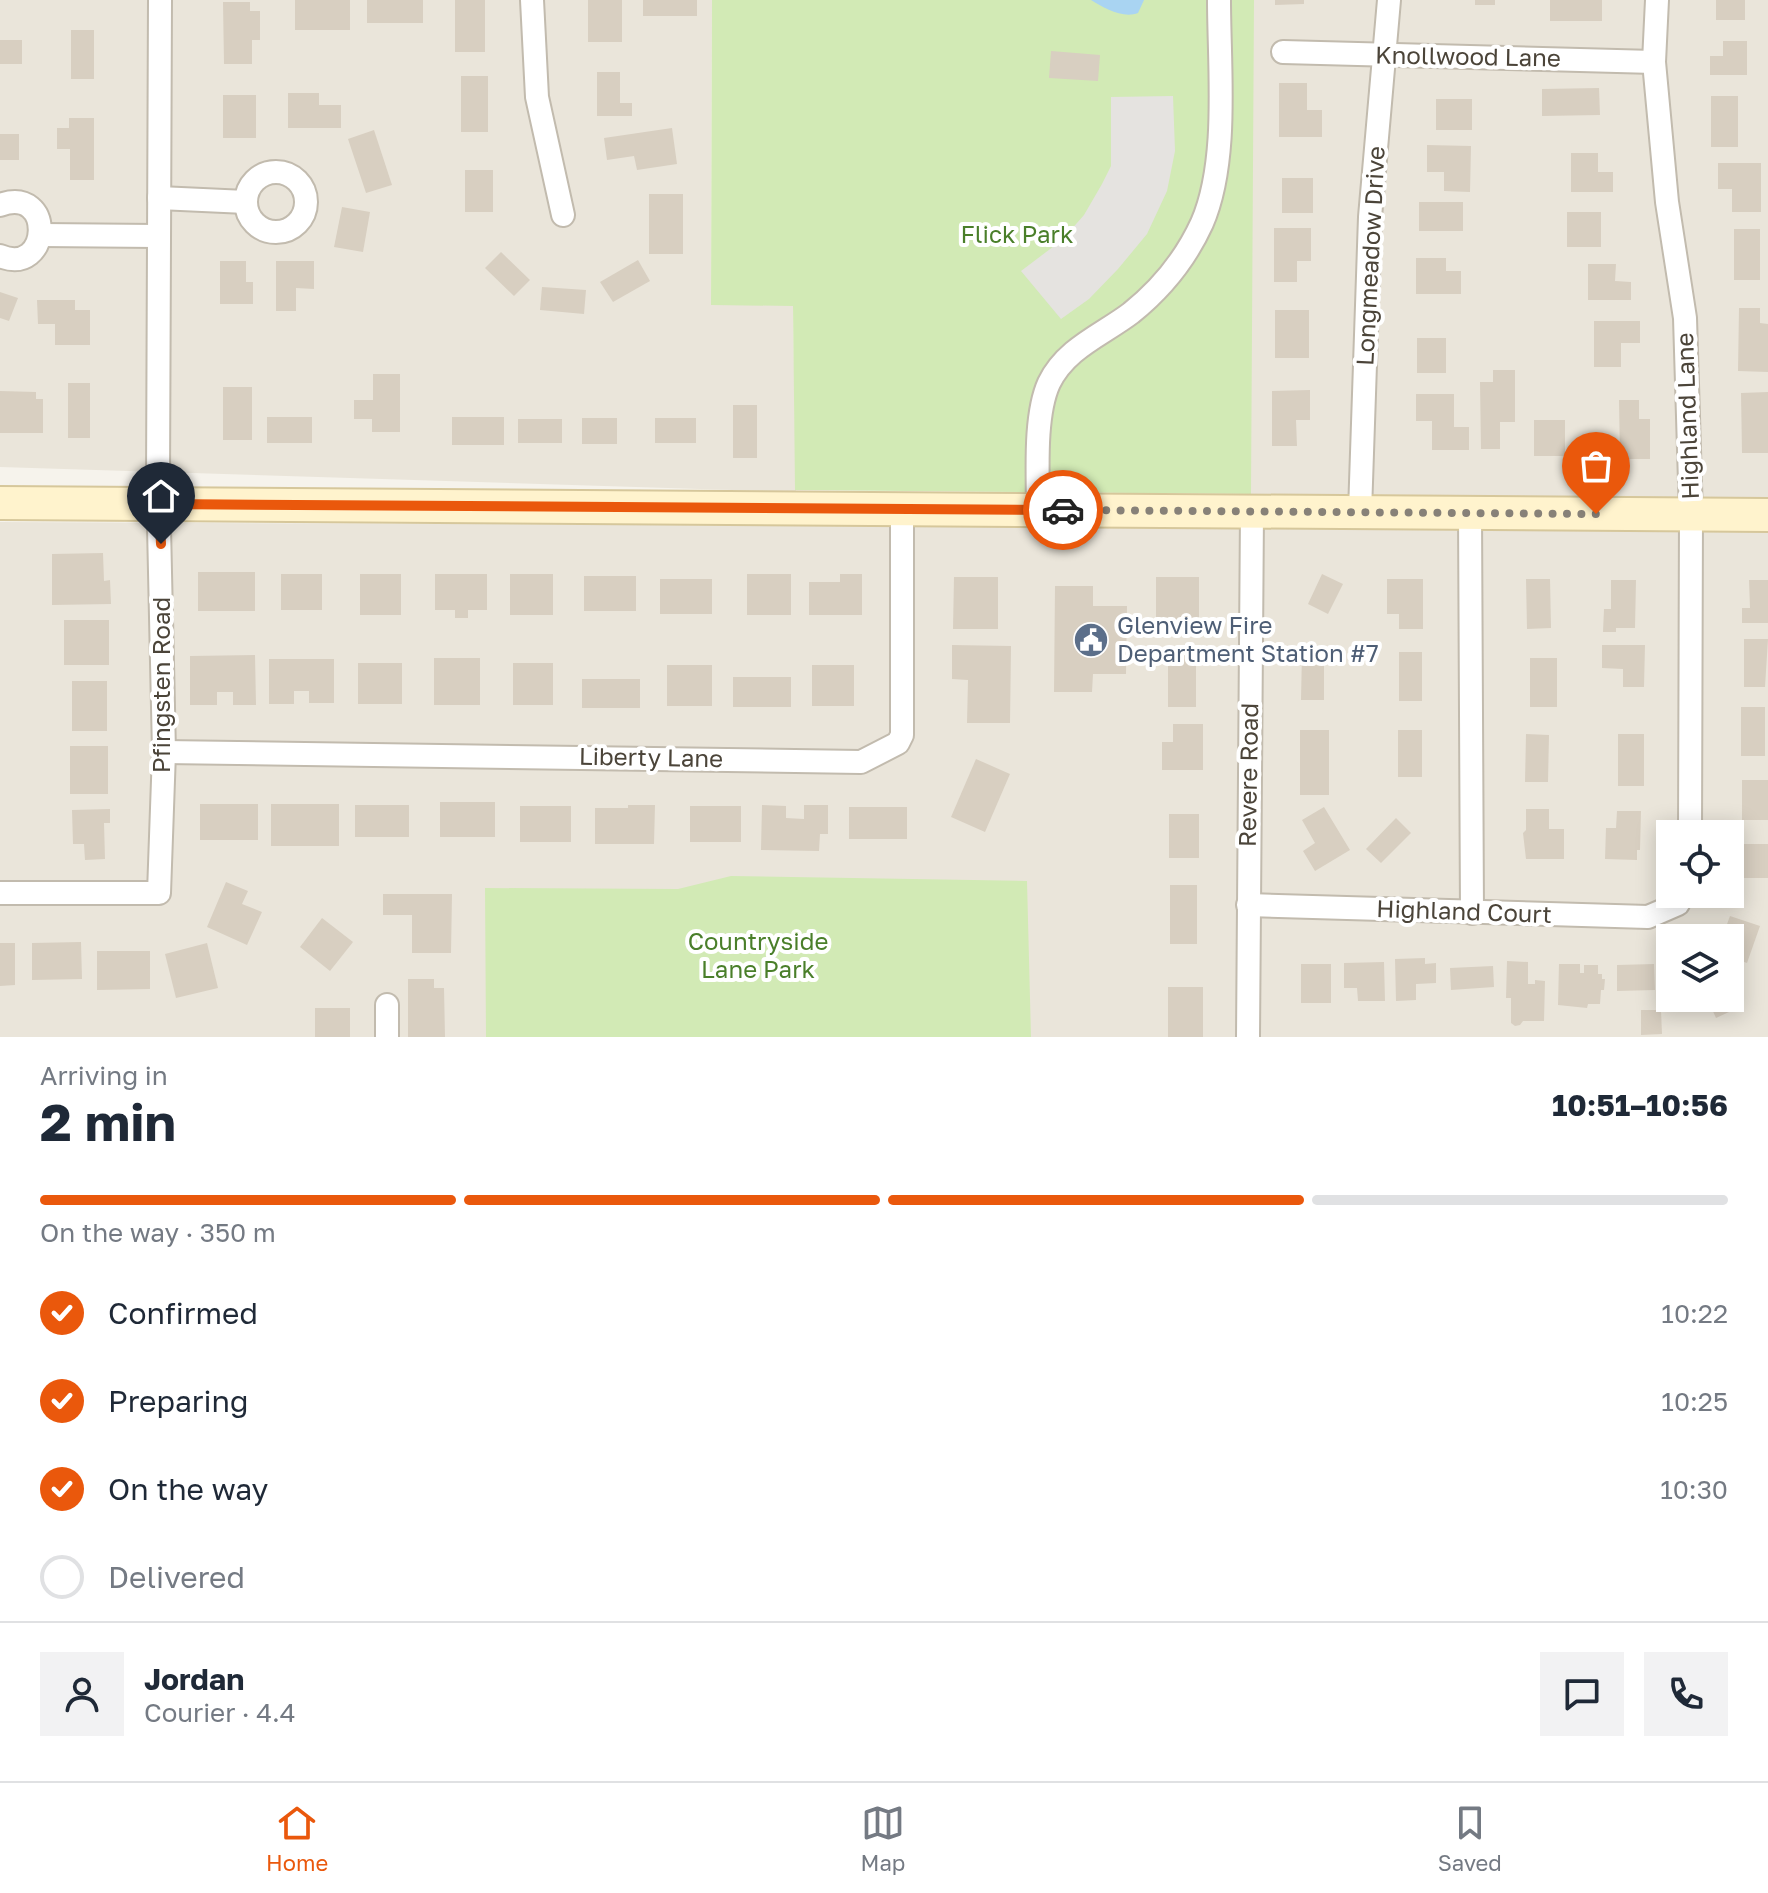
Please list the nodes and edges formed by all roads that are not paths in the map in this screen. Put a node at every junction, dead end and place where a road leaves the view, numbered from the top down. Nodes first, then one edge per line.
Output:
1 (160, 0) edge
2 (532, 0) edge
3 (1219, 0) edge
4 (1389, 0) edge
5 (1657, 0) edge
6 (1283, 52) dead end
7 (1385, 55) junction
8 (1654, 62) junction
9 (159, 198) junction
10 (246, 202) dead end
11 (0, 205) edge
12 (563, 215) dead end
13 (41, 235) junction
14 (157, 236) junction
15 (0, 256) edge
16 (0, 503) edge
17 (159, 504) junction
18 (902, 509) junction
19 (1038, 510) junction
20 (1252, 512) junction
21 (1360, 512) junction
22 (1470, 513) junction
23 (1691, 515) junction
24 (1768, 515) edge
25 (164, 752) junction
26 (1690, 820) edge
27 (0, 893) edge
28 (1248, 905) junction
29 (1664, 908) edge
30 (1472, 913) junction
31 (387, 1005) dead end
32 (387, 1037) edge
33 (1248, 1037) edge

1 - 9 street, Pfingsten Road
2 - 12 street
3 - 19 street
4 - 7 street, Longmeadow Drive
5 - 8 street, Highland Lane
6 - 7 street, Knollwood Lane
7 - 8 street, Knollwood Lane
7 - 21 street, Longmeadow Drive
8 - 23 street, Highland Lane
9 - 10 street
9 - 14 street, Pfingsten Road
11 - 13 street
13 - 14 street
13 - 15 street
14 - 17 street, Pfingsten Road
16 - 17 main road
17 - 18 main road
17 - 25 street, Pfingsten Road
18 - 19 main road
18 - 25 street, Liberty Lane
19 - 20 main road
20 - 21 main road
20 - 28 street, Revere Road
21 - 22 main road
22 - 23 main road
22 - 30 street
23 - 24 main road
23 - 26 street, Highland Lane
25 - 27 street, Pfingsten Road
28 - 30 street, Highland Court
28 - 33 street, Revere Road
29 - 30 street, Highland Court
31 - 32 street

